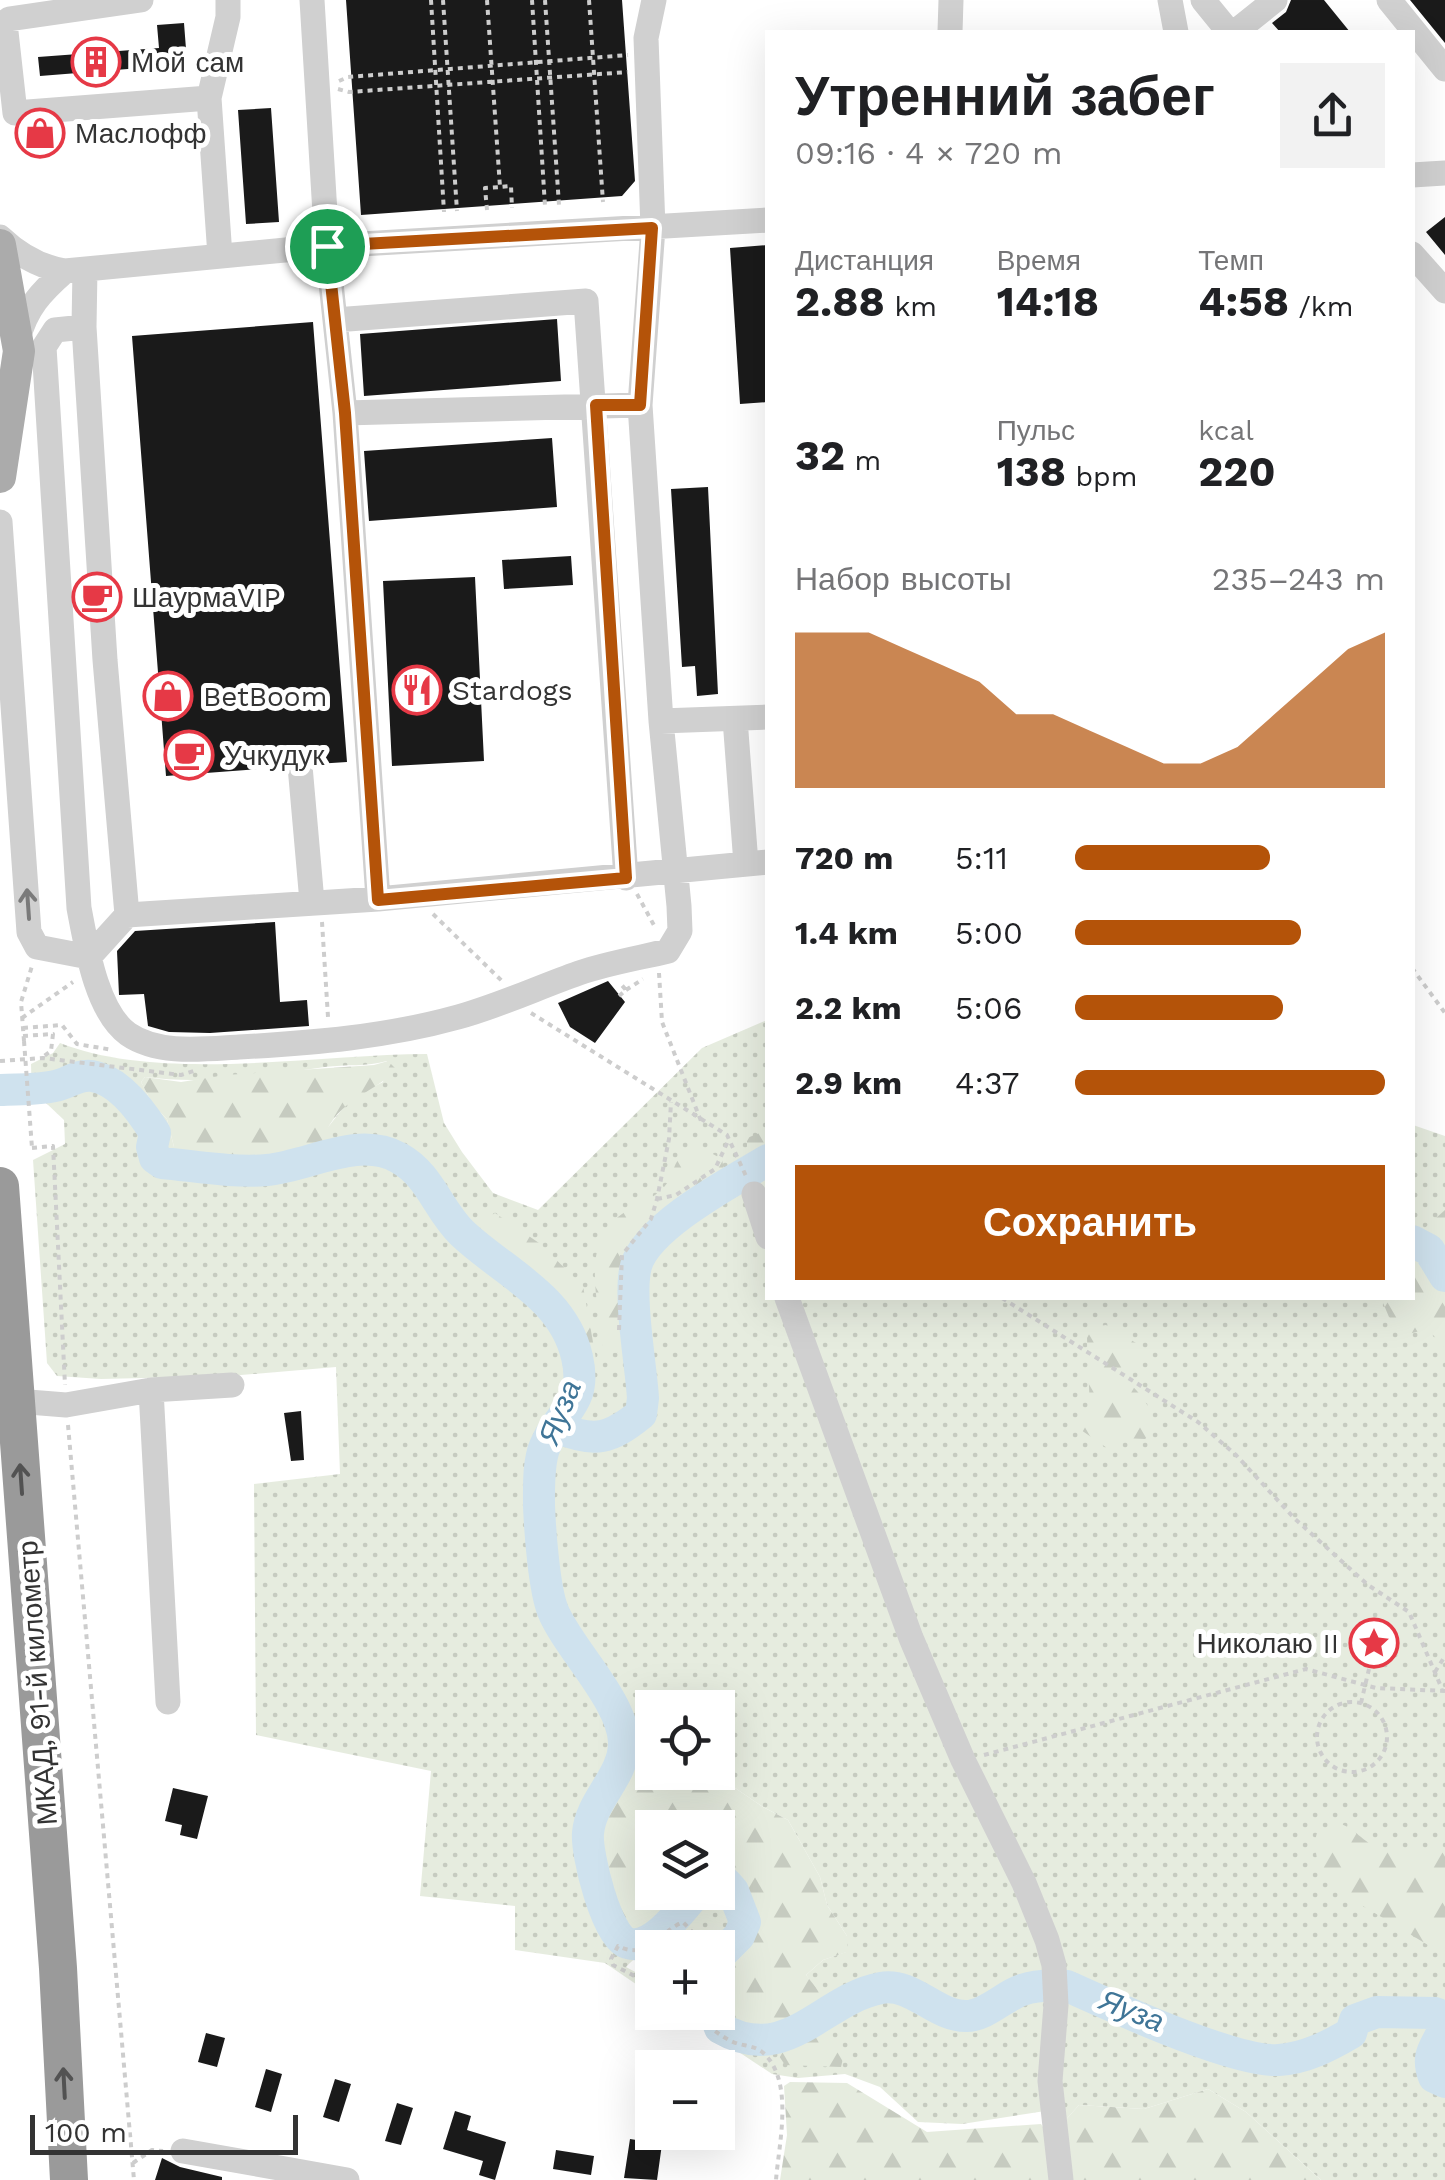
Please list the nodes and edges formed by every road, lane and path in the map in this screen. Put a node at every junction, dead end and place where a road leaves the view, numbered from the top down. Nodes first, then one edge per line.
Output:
1 (141, 0) edge
2 (228, 0) edge
3 (312, 0) edge
4 (430, 0) edge
5 (443, 0) edge
6 (487, 0) edge
7 (532, 0) edge
8 (545, 0) edge
9 (589, 0) edge
10 (654, 0) edge
11 (951, 0) edge
12 (1170, 0) edge
13 (1203, 0) edge
14 (1274, 0) edge
15 (1389, 0) edge
16 (5, 18) edge
17 (950, 30) edge
18 (1176, 30) edge
19 (1230, 30) edge
20 (1235, 30) edge
21 (1413, 30) edge
22 (1415, 32) edge
23 (628, 56) dead end
24 (593, 58) junction
25 (549, 62) junction
26 (536, 63) junction
27 (492, 67) junction
28 (1445, 69) edge
29 (448, 71) junction
30 (435, 72) junction
31 (629, 72) dead end
32 (594, 74) junction
33 (348, 77) dead end
34 (550, 77) junction
35 (536, 78) junction
36 (492, 81) junction
37 (448, 84) junction
38 (436, 85) junction
39 (349, 92) dead end
40 (209, 98) junction
41 (1445, 173) edge
42 (1415, 175) edge
43 (500, 187) junction
44 (603, 202) dead end
45 (560, 205) dead end
46 (546, 206) dead end
47 (512, 208) dead end
48 (487, 210) dead end
49 (444, 212) dead end
50 (458, 212) dead end
51 (765, 220) edge
52 (652, 228) junction
53 (0, 237) edge
54 (0, 245) edge
55 (327, 246) junction
56 (220, 256) junction
57 (1415, 257) edge
58 (75, 270) junction
59 (1445, 291) edge
60 (335, 320) junction
61 (84, 328) junction
62 (18, 342) junction
63 (596, 405) junction
64 (640, 405) junction
65 (345, 413) junction
66 (0, 477) edge
67 (0, 522) edge
68 (765, 717) edge
69 (735, 718) junction
70 (661, 721) junction
71 (300, 766) dead end
72 (757, 863) edge
73 (675, 872) junction
74 (631, 884) junction
75 (378, 900) junction
76 (427, 908) dead end
77 (317, 910) junction
78 (128, 915) junction
79 (37, 947) junction
80 (668, 951) junction
81 (88, 957) junction
82 (1415, 972) edge
83 (517, 996) junction
84 (1445, 1013) edge
85 (23, 1039) junction
86 (330, 1041) junction
87 (43, 1058) junction
88 (0, 1061) edge
89 (181, 1075) dead end
90 (671, 1102) junction
91 (702, 1121) junction
92 (731, 1141) junction
93 (0, 1186) edge
94 (754, 1194) joint
95 (657, 1199) junction
96 (765, 1228) edge
97 (788, 1300) edge
98 (1005, 1300) edge
99 (619, 1330) dead end
100 (232, 1385) dead end
101 (151, 1390) junction
102 (16, 1400) junction
103 (66, 1405) junction
104 (1373, 1652) dead end
105 (1445, 1656) edge
106 (1370, 1662) junction
107 (1435, 1672) junction
108 (1365, 1685) junction
109 (1443, 1690) edge
110 (168, 1702) dead end
111 (1361, 1703) junction
112 (998, 1751) dead end
113 (669, 1930) edge
114 (690, 1930) edge
115 (635, 1950) edge
116 (635, 1976) edge
117 (713, 2030) edge
118 (183, 2151) joint
119 (133, 2163) junction
120 (69, 2180) edge
121 (134, 2180) edge
122 (347, 2180) edge
123 (776, 2180) edge
124 (1061, 2180) edge

1 - 16 street
2 - 40 street
3 - 55 street
4 - 30 path
5 - 29 path
6 - 27 path
7 - 26 path
8 - 25 path
9 - 24 path
10 - 52 street
11 - 17 street
12 - 18 street
13 - 19 street
14 - 20 street
15 - 21 street
16 - 40 street
22 - 28 street
23 - 24 path
24 - 25 path
24 - 32 path
25 - 26 path
25 - 34 path
26 - 27 path
26 - 35 path
27 - 29 path
27 - 36 path
29 - 30 path
29 - 37 path
30 - 33 path
30 - 38 path
31 - 32 path
32 - 34 path
32 - 44 path
34 - 35 path
34 - 45 path
35 - 36 path
35 - 46 path
36 - 37 path
36 - 43 path
37 - 38 path
37 - 50 path
38 - 39 path
38 - 49 path
40 - 56 street
41 - 42 street
43 - 47 path
43 - 48 path
51 - 52 street
52 - 55 street
52 - 64 street
53 - 58 street
54 - 62 main road
55 - 56 street
55 - 60 street
56 - 58 street
57 - 59 street
58 - 61 street
58 - 62 street
60 - 63 street
60 - 65 street
61 - 78 street
61 - 81 street
62 - 66 main road
63 - 64 street
63 - 65 street
63 - 74 street
64 - 70 street
65 - 75 street
79 -> 67 street
68 - 69 street
69 - 70 street
69 - 72 street
70 - 73 street
71 - 77 street
72 - 73 street
73 - 74 street
73 - 80 street
74 - 75 street
74 - 80 path
75 - 77 street
76 - 83 path
77 - 78 street
77 - 86 path
78 - 81 street
79 - 81 street
79 - 85 path
80 - 83 street
80 - 91 path
81 - 86 street
82 - 84 path
83 - 86 street
83 - 90 path
85 - 87 path
85 - 103 path, bridge
87 - 88 path
87 - 89 path
90 - 91 path
90 - 95 path
91 - 92 path
92 - 94 path
92 - 95 path
93 - 102 highway, МКАД, 91-й километр
94 - 96 street
95 - 99 path
97 - 124 street
98 - 107 path
100 - 101 street
101 - 103 street
101 - 110 street
102 - 103 street
120 -> 102 highway, МКАД, 91-й километр
103 - 119 path
104 - 106 path
105 - 107 path
106 - 106 path
106 - 108 path
107 - 109 path
108 - 109 path
108 - 111 path
108 - 112 path
111 - 111 path
113 - 114 path
115 - 116 path
117 - 123 path
118 - 119 path
118 - 122 street
119 - 121 path

